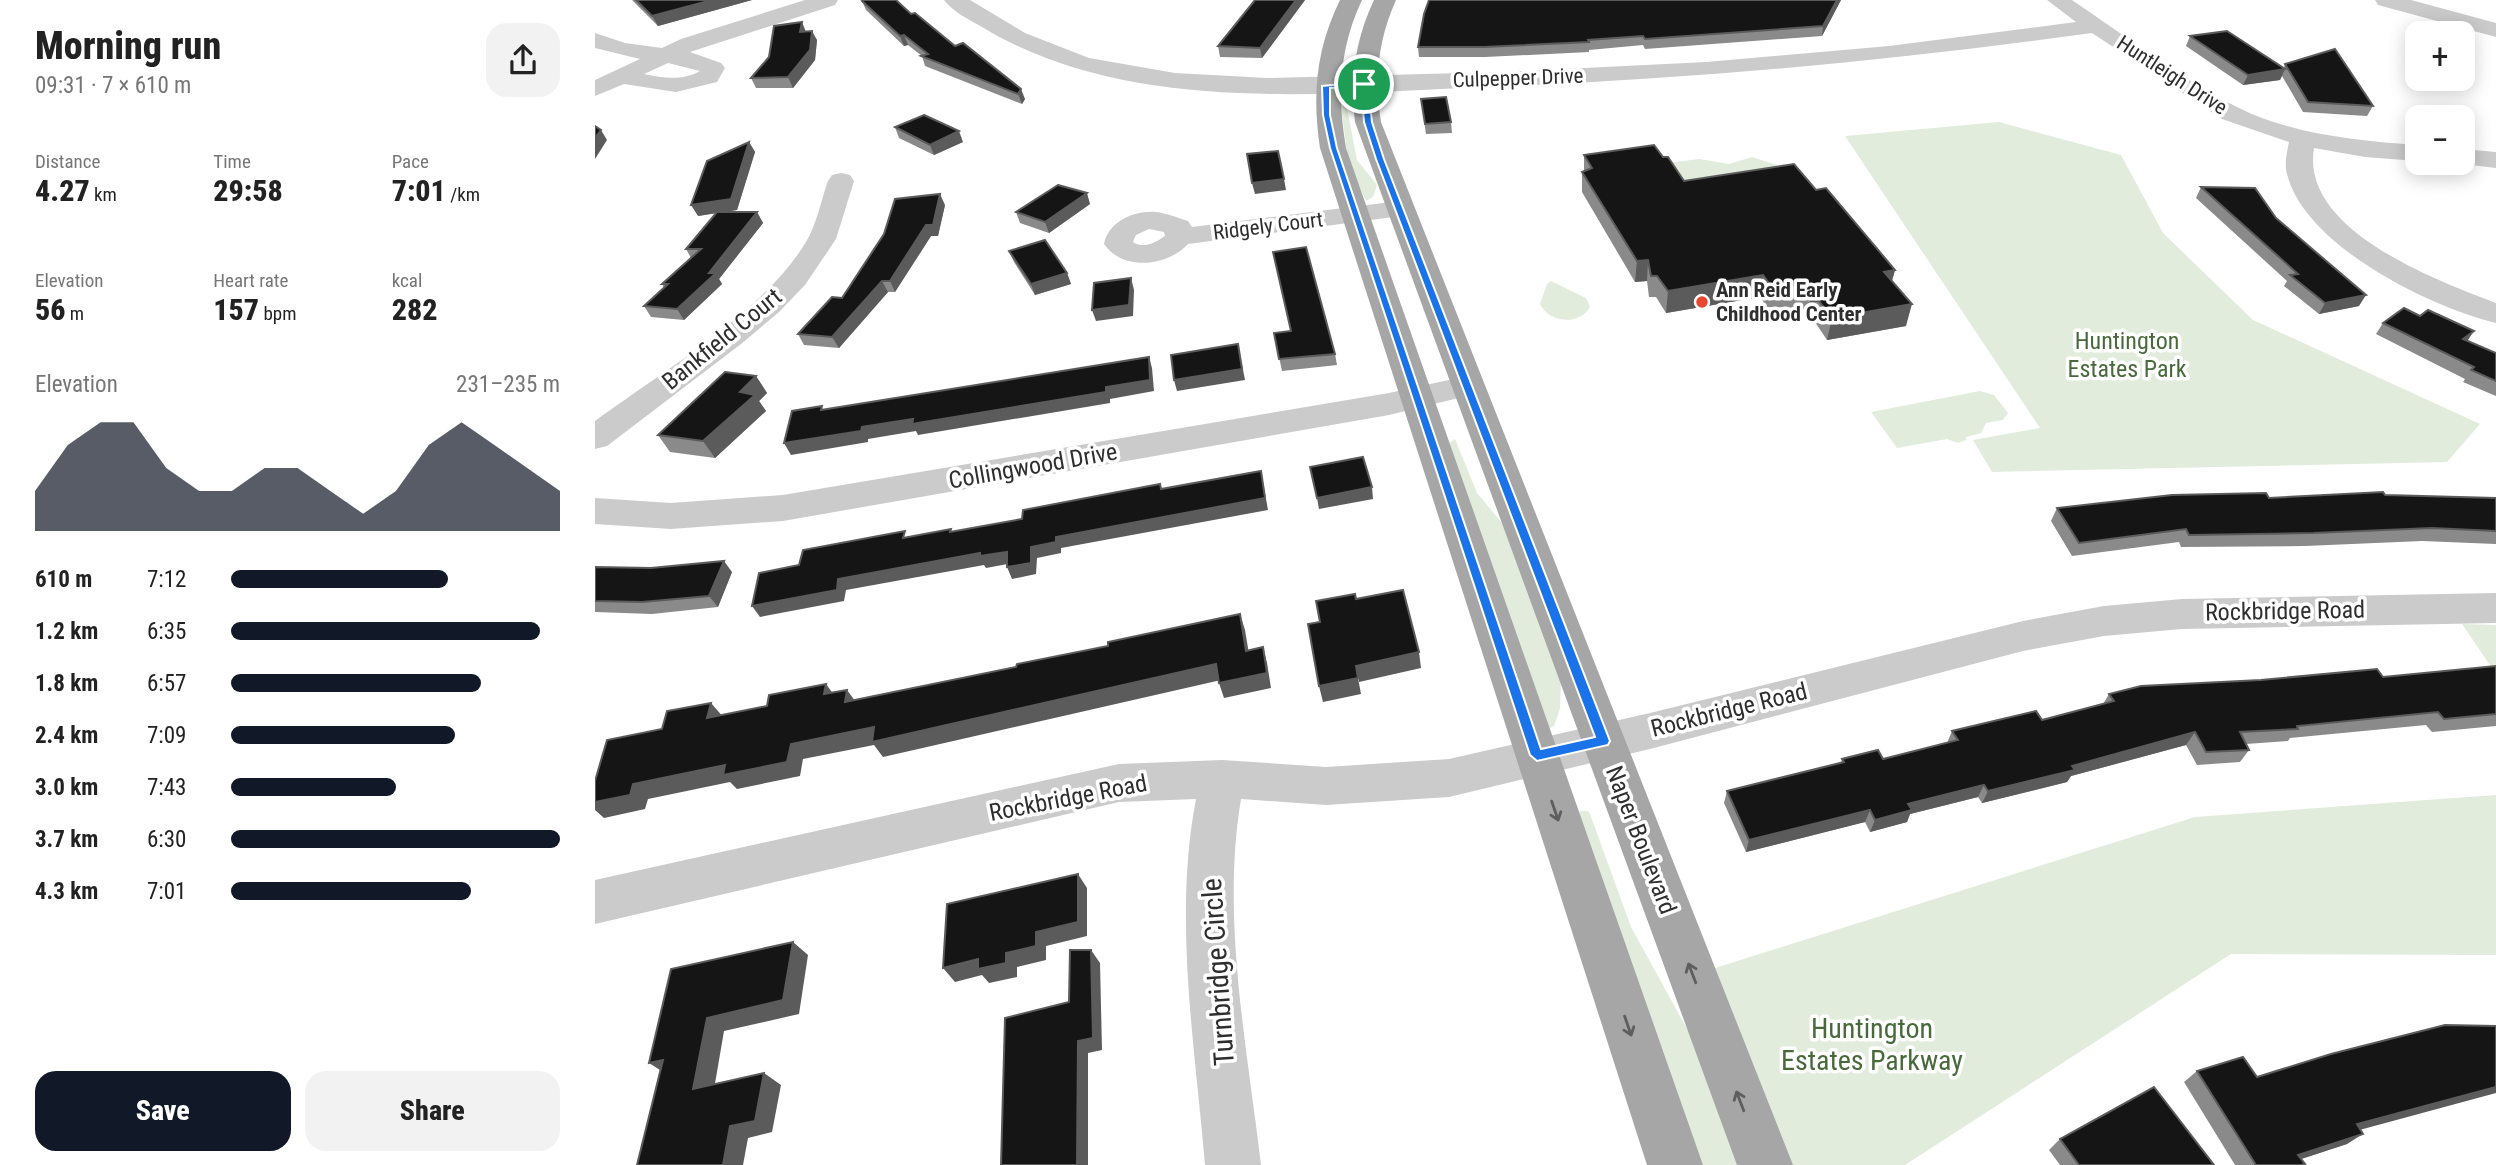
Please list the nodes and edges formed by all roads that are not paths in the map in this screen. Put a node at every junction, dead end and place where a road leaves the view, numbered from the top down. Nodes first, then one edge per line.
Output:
1 (827, 0) edge
2 (955, 0) edge
3 (1351, 0) edge
4 (1385, 0) edge
5 (2058, 0) edge
6 (2386, 0) edge
7 (2096, 26) junction
8 (2496, 30) edge
9 (595, 40) edge
10 (659, 56) junction
11 (620, 76) junction
12 (1364, 84) junction
13 (1326, 86) junction
14 (595, 89) edge
15 (2304, 138) junction
16 (2405, 152) edge
17 (2475, 158) edge
18 (2496, 160) edge
19 (841, 181) dead end
20 (1399, 209) junction
21 (1355, 215) junction
22 (1179, 237) dead end
23 (2496, 314) edge
24 (1467, 386) junction
25 (1419, 397) junction
26 (595, 438) edge
27 (595, 511) edge
28 (2496, 608) edge
29 (1603, 741) junction
30 (1537, 755) junction
31 (1222, 779) junction
32 (595, 902) edge
33 (1233, 1165) edge
34 (1675, 1165) edge
35 (1765, 1165) edge

1 - 10 street
2 - 13 street, Culpepper Drive
3 - 13 main road
4 - 12 main road, Naper Boulevard
5 - 7 street, Huntleigh Drive
6 - 8 street
7 - 12 street, Culpepper Drive
7 - 15 street, Huntleigh Drive
9 - 10 street
10 - 11 street
10 - 11 street
11 - 14 street
12 - 13 street, Culpepper Drive
12 - 20 main road, Naper Boulevard
13 - 21 main road
15 - 16 street, Huntleigh Drive
15 - 23 street
17 - 18 street
19 - 26 street, Bankfield Court
20 - 21 street, Ridgely Court
20 - 24 main road, Naper Boulevard
21 - 22 street, Ridgely Court
21 - 25 main road
24 - 25 street, Collingwood Drive
24 - 29 main road, Naper Boulevard
25 - 27 street, Collingwood Drive
25 - 30 main road
28 - 29 street, Rockbridge Road
29 - 30 street, Rockbridge Road
35 -> 29 main road, Naper Boulevard
30 - 31 street, Rockbridge Road
30 -> 34 main road
31 - 32 street, Rockbridge Road
31 - 33 street, Turnbridge Circle

